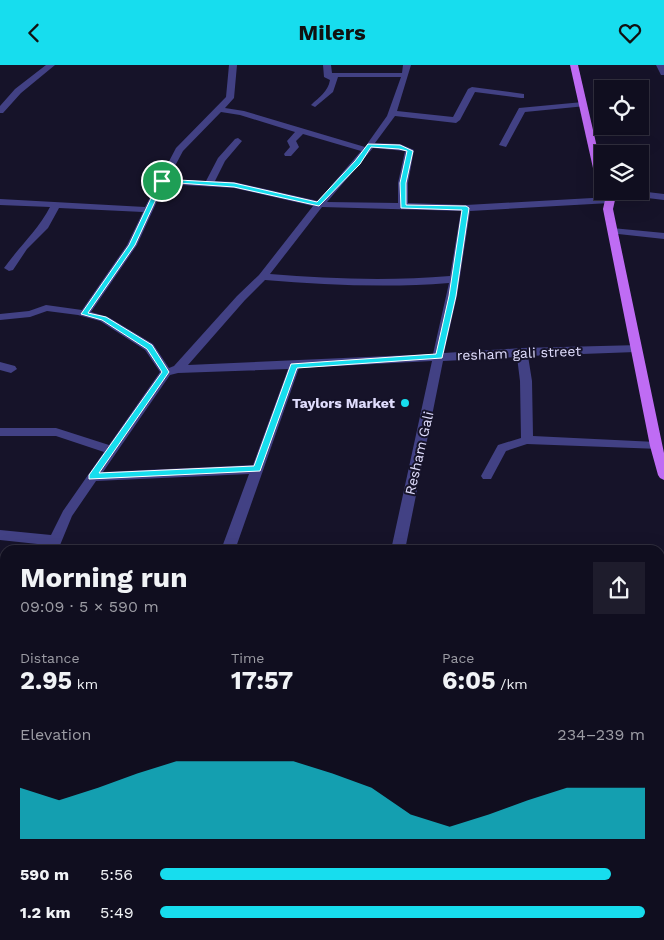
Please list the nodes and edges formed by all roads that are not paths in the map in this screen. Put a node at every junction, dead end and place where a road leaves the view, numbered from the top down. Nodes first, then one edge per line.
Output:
1 (51, 65) edge
2 (233, 65) edge
3 (327, 65) edge
4 (407, 65) edge
5 (574, 65) edge
6 (660, 65) edge
7 (664, 73) edge
8 (328, 75) junction
9 (405, 75) junction
10 (521, 96) dead end
11 (583, 104) junction
12 (315, 105) dead end
13 (219, 109) junction
14 (0, 111) edge
15 (392, 113) junction
16 (301, 131) junction
17 (238, 141) dead end
18 (503, 145) dead end
19 (368, 147) junction
20 (594, 151) edge
21 (288, 155) dead end
22 (162, 181) junction
23 (210, 182) junction
24 (594, 195) edge
25 (649, 196) edge
26 (664, 197) edge
27 (609, 200) edge
28 (0, 202) edge
29 (319, 204) junction
30 (56, 205) junction
31 (403, 207) junction
32 (466, 208) junction
33 (150, 210) junction
34 (612, 231) junction
35 (664, 235) edge
36 (10, 268) dead end
37 (263, 277) junction
38 (455, 279) junction
39 (84, 314) junction
40 (0, 317) edge
41 (636, 348) junction
42 (522, 352) junction
43 (440, 356) junction
44 (294, 366) junction
45 (178, 369) junction
46 (166, 372) junction
47 (0, 432) edge
48 (527, 440) junction
49 (656, 446) junction
50 (111, 450) junction
51 (257, 469) junction
52 (664, 475) edge
53 (487, 476) dead end
54 (92, 477) junction
55 (0, 535) edge
56 (53, 545) edge
57 (230, 545) edge
58 (399, 545) edge

1 - 14 street
2 - 13 street
3 - 8 street
4 - 9 street
5 - 11 main road
6 - 7 street
8 - 9 street
8 - 12 street
9 - 15 street
10 - 15 street
11 - 18 street
11 - 20 main road
13 - 16 street
13 - 22 street
15 - 19 street
16 - 19 street
16 - 21 street
17 - 23 street
19 - 29 street
19 - 31 street
22 - 23 street
22 - 33 street
23 - 29 street
24 - 32 street
25 - 26 street
27 - 34 main road
28 - 30 street
29 - 31 street
29 - 37 street
30 - 33 street
30 - 36 street
31 - 32 street
32 - 38 street, Resham Gali
33 - 39 street
34 - 35 street
34 - 41 main road
37 - 38 street
37 - 45 street
38 - 43 street, Resham Gali
39 - 40 street
39 - 46 street
41 - 42 street, resham gali street
41 - 49 main road
42 - 43 street, resham gali street
42 - 48 street
43 - 44 street, resham gali street
43 - 58 street, Resham Gali
44 - 45 street, resham gali street
44 - 51 street
45 - 46 street, resham gali street
46 - 50 street
47 - 50 street
48 - 49 street
48 - 53 street
49 - 52 main road
50 - 54 street
51 - 54 street
51 - 57 street
54 - 56 street
55 - 56 street

